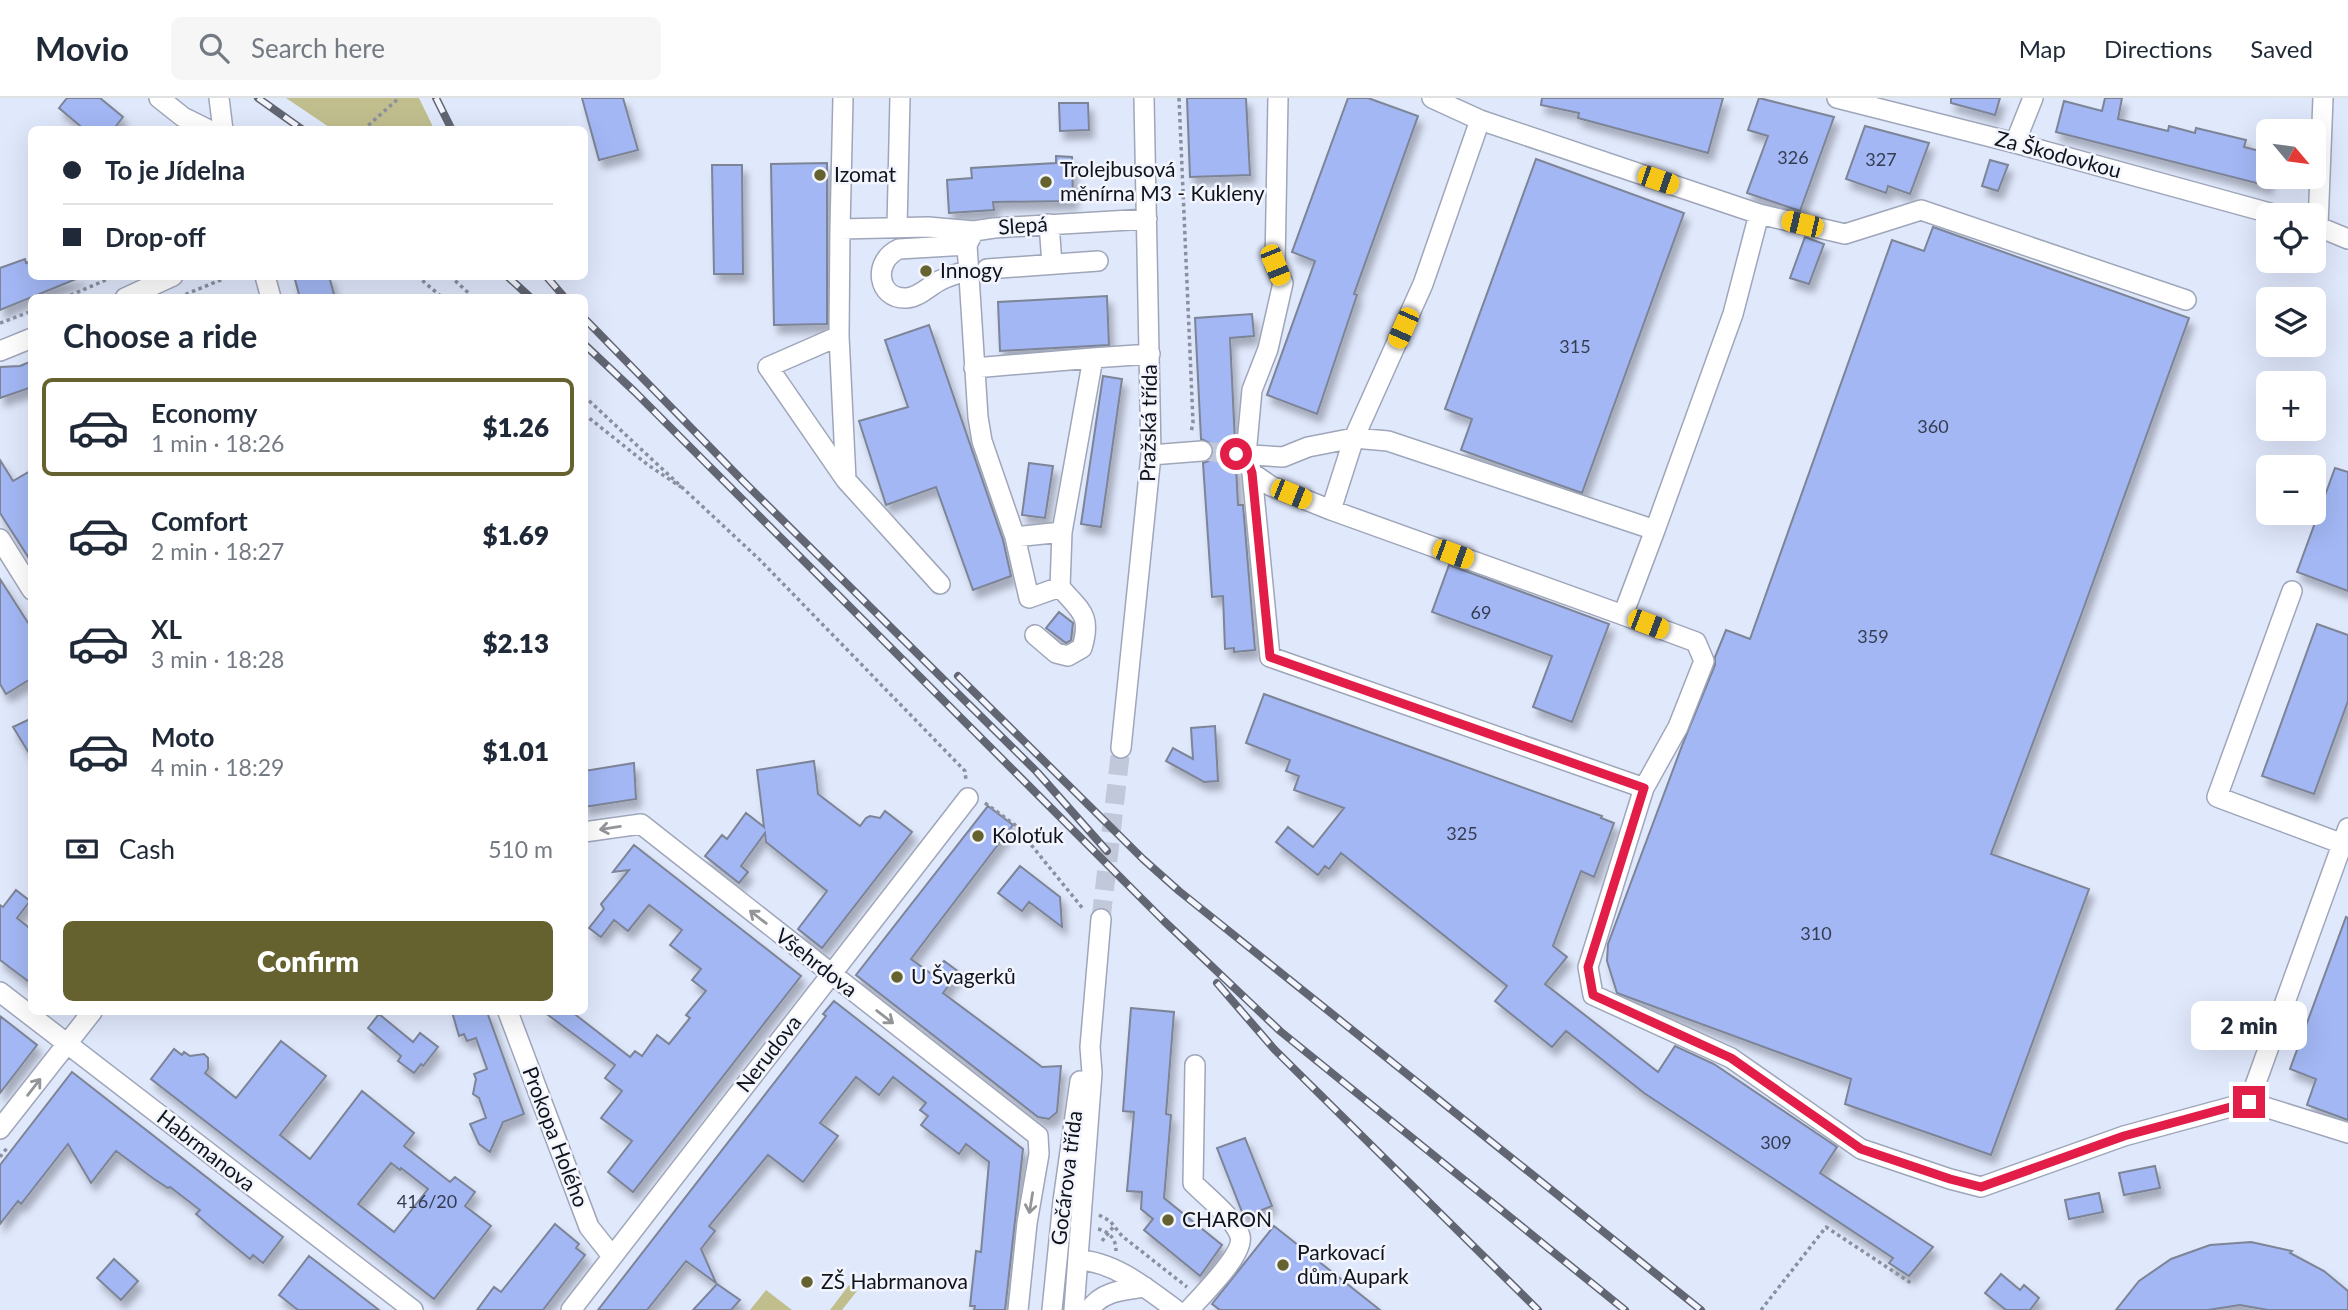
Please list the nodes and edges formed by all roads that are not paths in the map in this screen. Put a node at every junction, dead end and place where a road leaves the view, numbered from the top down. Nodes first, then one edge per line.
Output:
1 (159, 98) edge
2 (219, 98) edge
3 (843, 98) edge
4 (900, 98) edge
5 (1144, 98) edge
6 (1278, 98) edge
7 (1432, 98) edge
8 (1838, 98) edge
9 (2033, 98) edge
10 (2323, 98) edge
11 (1480, 120) junction
12 (201, 126) edge
13 (222, 126) edge
14 (2015, 143) junction
15 (2317, 203) edge
16 (2256, 209) edge
17 (1759, 214) junction
18 (1147, 219) junction
19 (1049, 224) junction
20 (897, 227) junction
21 (840, 229) junction
22 (2326, 230) edge
23 (970, 238) junction
24 (2348, 239) edge
25 (1098, 261) dead end
26 (1052, 264) junction
27 (977, 270) junction
28 (164, 280) edge
29 (134, 294) edge
30 (2186, 300) dead end
31 (839, 336) junction
32 (28, 340) edge
33 (0, 351) edge
34 (1150, 354) junction
35 (1093, 358) junction
36 (974, 368) junction
37 (1354, 438) junction
38 (1195, 452) tunnel mouth
39 (1151, 455) junction
40 (1244, 461) junction
41 (846, 481) junction
42 (1331, 510) junction
43 (1655, 530) junction
44 (1062, 532) junction
45 (1015, 537) junction
46 (0, 539) edge
47 (28, 584) edge
48 (940, 584) dead end
49 (1060, 587) junction
50 (2292, 591) dead end
51 (1623, 615) junction
52 (1035, 635) dead end
53 (1121, 748) tunnel mouth
54 (1644, 788) junction
55 (968, 799) road end
56 (588, 831) edge
57 (2346, 839) edge
58 (1095, 917) tunnel mouth
59 (831, 975) junction
60 (0, 992) edge
61 (28, 1014) edge
62 (30, 1015) edge
63 (90, 1015) edge
64 (509, 1015) edge
65 (67, 1044) junction
66 (1090, 1047) junction
67 (1195, 1065) dead end
68 (2249, 1102) junction
69 (0, 1129) edge
70 (2348, 1133) edge
71 (1038, 1136) joint
72 (612, 1256) junction
73 (1078, 1259) junction
74 (1054, 1288) junction
75 (1148, 1297) edge
76 (1195, 1303) edge
77 (413, 1310) edge
78 (571, 1310) edge
79 (1018, 1310) edge
80 (1052, 1310) edge
81 (1074, 1310) edge
82 (1089, 1310) edge
83 (1176, 1310) edge

1 - 12 street
2 - 13 street
3 - 21 street
4 - 20 street
5 - 18 street, Pražská třída
6 - 40 street
7 - 11 street
8 - 14 street, Za Škodovkou
9 - 14 street
10 - 15 street
11 - 17 street
11 - 37 street
14 - 16 street, Za Škodovkou
17 - 30 street
17 - 43 street
18 - 19 street, Slepá
18 - 34 street, Pražská třída
19 - 23 street, Slepá
19 - 26 street
20 - 21 street
20 - 23 street
21 - 31 street
22 - 24 street
23 - 27 street
23 - 27 street
25 - 26 street
26 - 27 street
27 - 36 street
28 - 29 street
31 - 41 street
31 - 41 street
32 - 33 street
34 - 35 street
34 - 39 street, Pražská třída
35 - 36 street
35 - 44 street
36 - 45 street
37 - 40 street
37 - 42 street
37 - 43 street
38 - 39 street
39 - 53 street, Pražská třída
40 - 42 street
40 - 54 street
41 - 48 street
42 - 51 street
43 - 51 street
44 - 45 street
44 - 49 street
45 - 49 street
46 - 47 street
49 - 52 street
50 - 57 street
51 - 54 street
54 - 68 street
55 - 59 street, Nerudova
59 -> 56 street, Všehrdova
57 - 68 street
58 - 66 street, Gočárova třída
59 -> 71 street, Všehrdova
59 - 72 street, Nerudova
60 - 61 street, Habrmanova
62 - 65 street, Habrmanova
63 - 65 street
64 - 72 street, Prokopa Holého
69 -> 65 street
65 - 77 street, Habrmanova
66 - 73 street, Gočárova třída
66 - 74 street, Gočárova třída
67 - 76 street
68 - 70 street
71 -> 79 street, Gočárova třída
72 - 78 street, Nerudova
73 - 74 street
73 - 75 street
73 - 81 street, Gočárova třída
74 - 80 street, Gočárova třída
75 - 82 street
75 - 83 street

